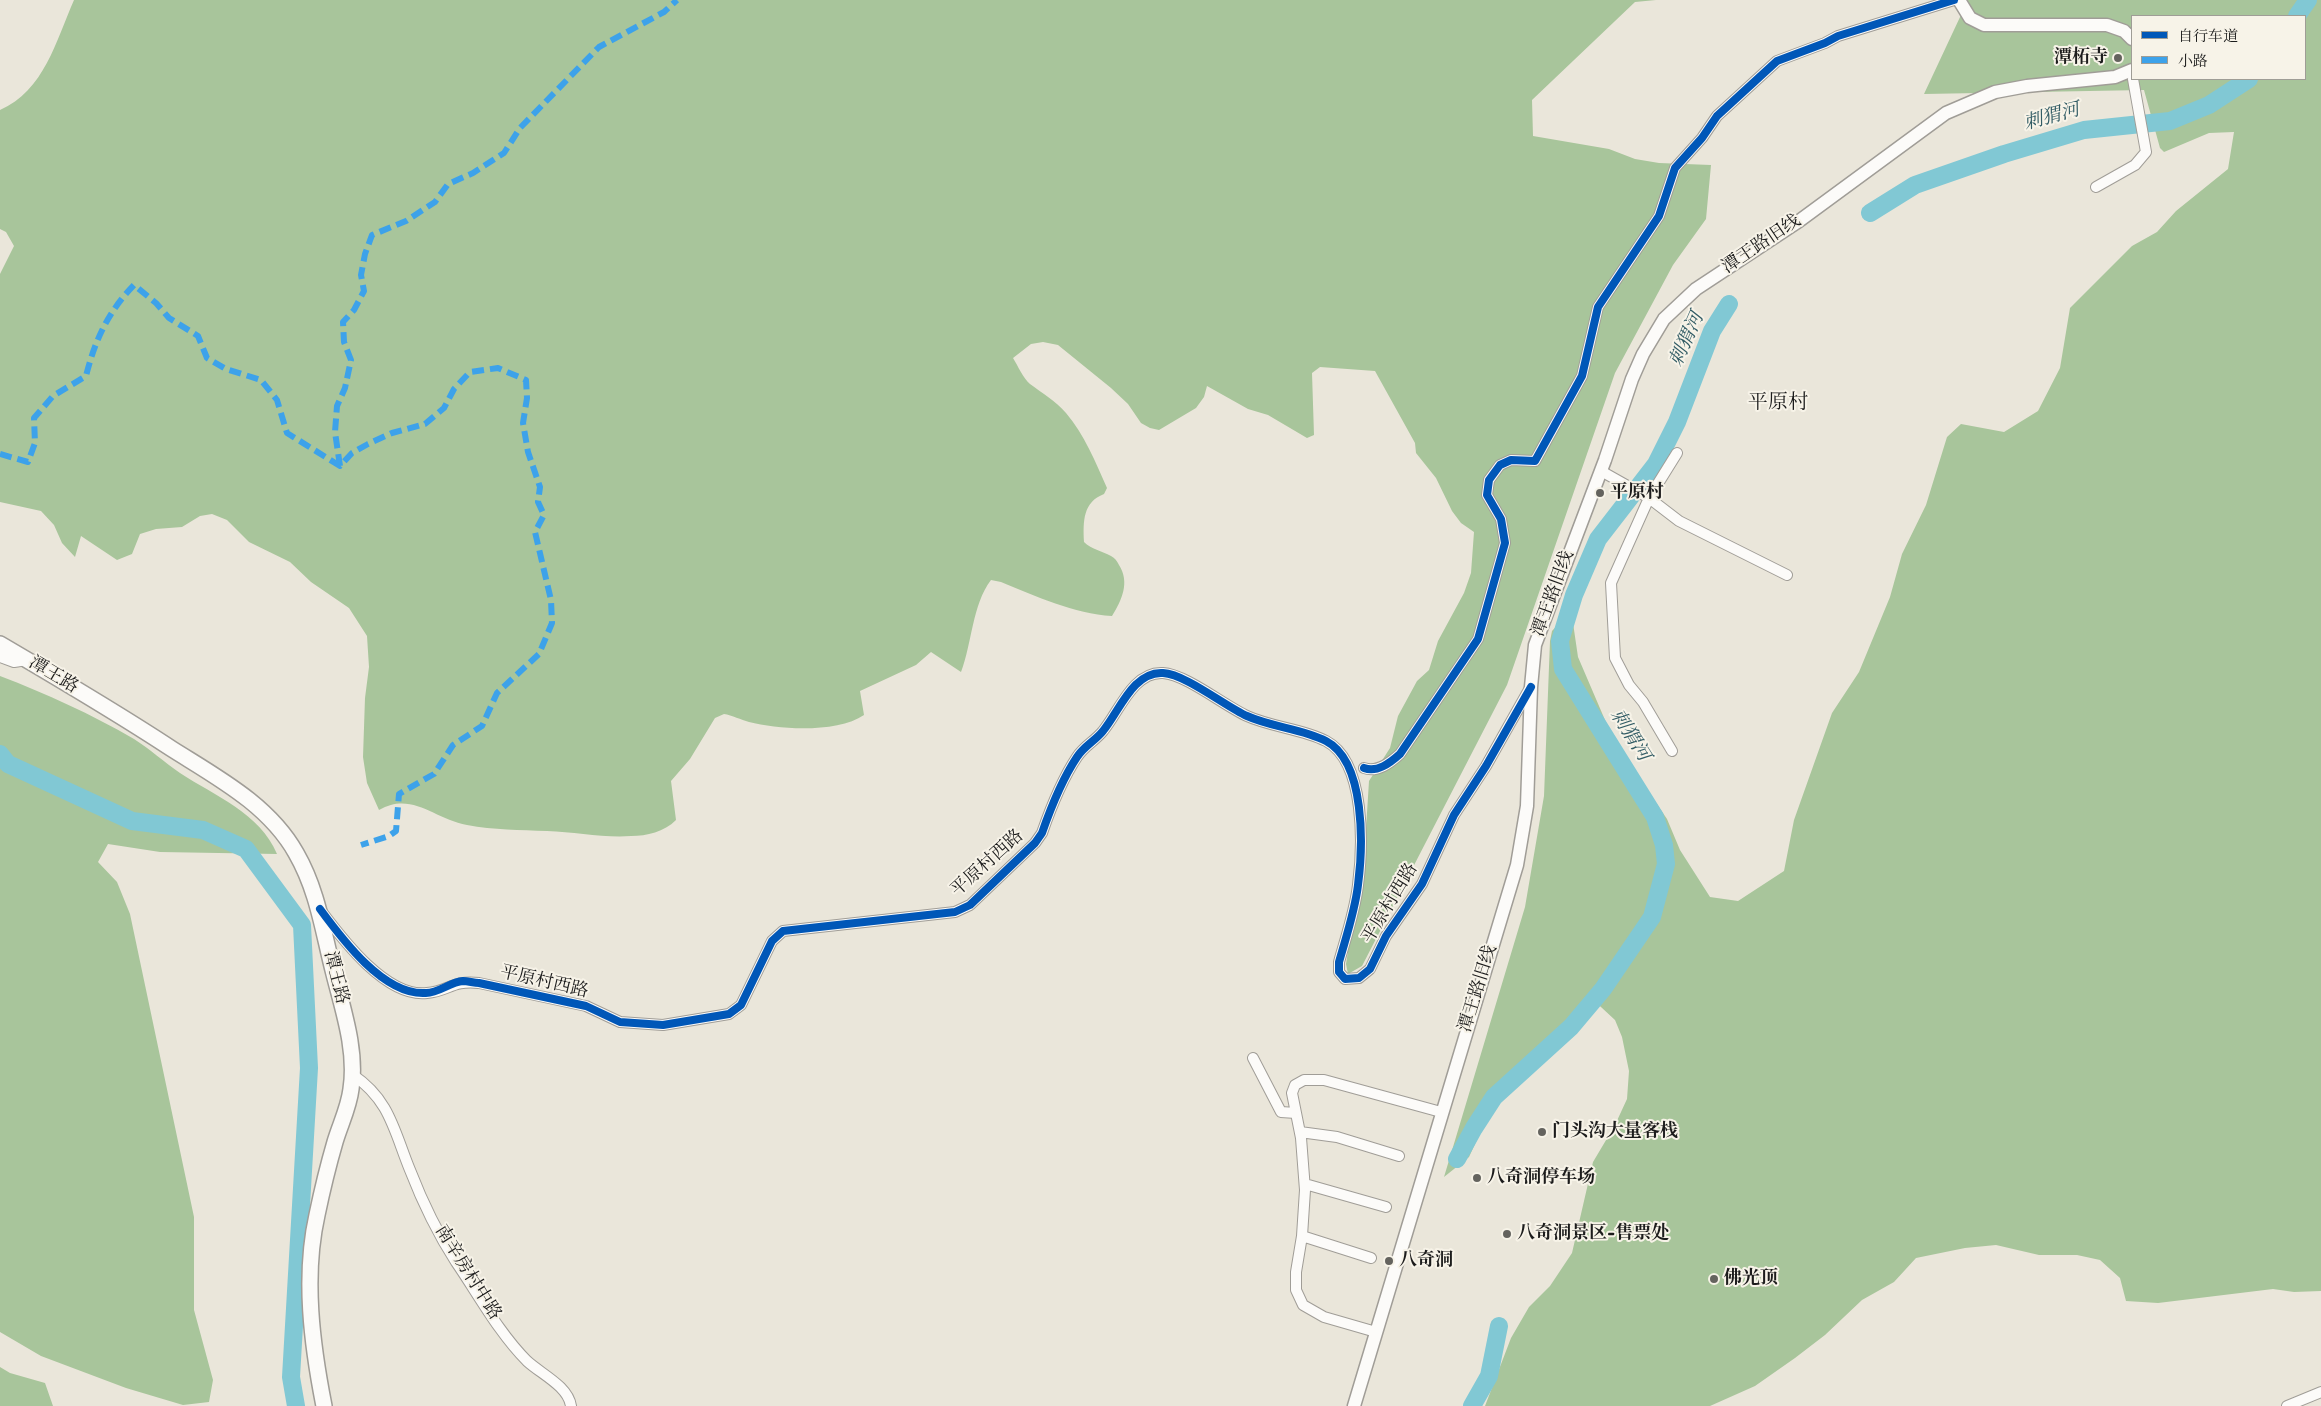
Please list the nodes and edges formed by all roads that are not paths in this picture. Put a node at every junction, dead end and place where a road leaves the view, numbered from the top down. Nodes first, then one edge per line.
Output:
1 (1954, 0) edge
2 (1958, 0) edge
3 (2131, 38) edge
4 (2131, 70) edge
5 (2133, 80) edge
6 (2096, 187) dead end
7 (1677, 453) dead end
8 (1601, 471) junction
9 (1649, 498) junction
10 (1787, 575) dead end
11 (0, 644) edge
12 (0, 657) edge
13 (27, 660) junction
14 (1531, 687) junction
15 (1672, 751) dead end
16 (1364, 768) dead end
17 (320, 909) junction
18 (1253, 1058) dead end
19 (353, 1075) junction
20 (1296, 1112) junction
21 (1441, 1112) junction
22 (1300, 1132) junction
23 (1399, 1156) dead end
24 (1305, 1184) junction
25 (1386, 1207) dead end
26 (1302, 1236) junction
27 (1371, 1258) dead end
28 (1376, 1332) junction
29 (2321, 1392) edge
30 (324, 1406) edge
31 (571, 1406) edge
32 (1354, 1406) edge
33 (2287, 1406) edge

1 - 16 street
2 - 3 main road
4 - 8 main road, 潭王路旧线
5 - 6 street
7 - 9 street
8 - 9 street
8 - 14 main road, 潭王路旧线
9 - 10 street
9 - 15 street
11 - 13 highway, 潭王路
12 - 13 street
13 - 17 highway, 潭王路
14 - 17 street, 平原村西路
14 - 21 main road, 潭王路旧线
17 - 19 highway, 潭王路
18 - 20 street
19 - 30 highway, 潭王路
19 - 31 street, 南辛房村中路
20 - 21 street
20 - 22 street
21 - 28 main road, 潭王路旧线
22 - 23 street
22 - 24 street
24 - 25 street
24 - 26 street
26 - 27 street
26 - 28 street
28 - 32 main road, 潭王路旧线
29 - 33 street

